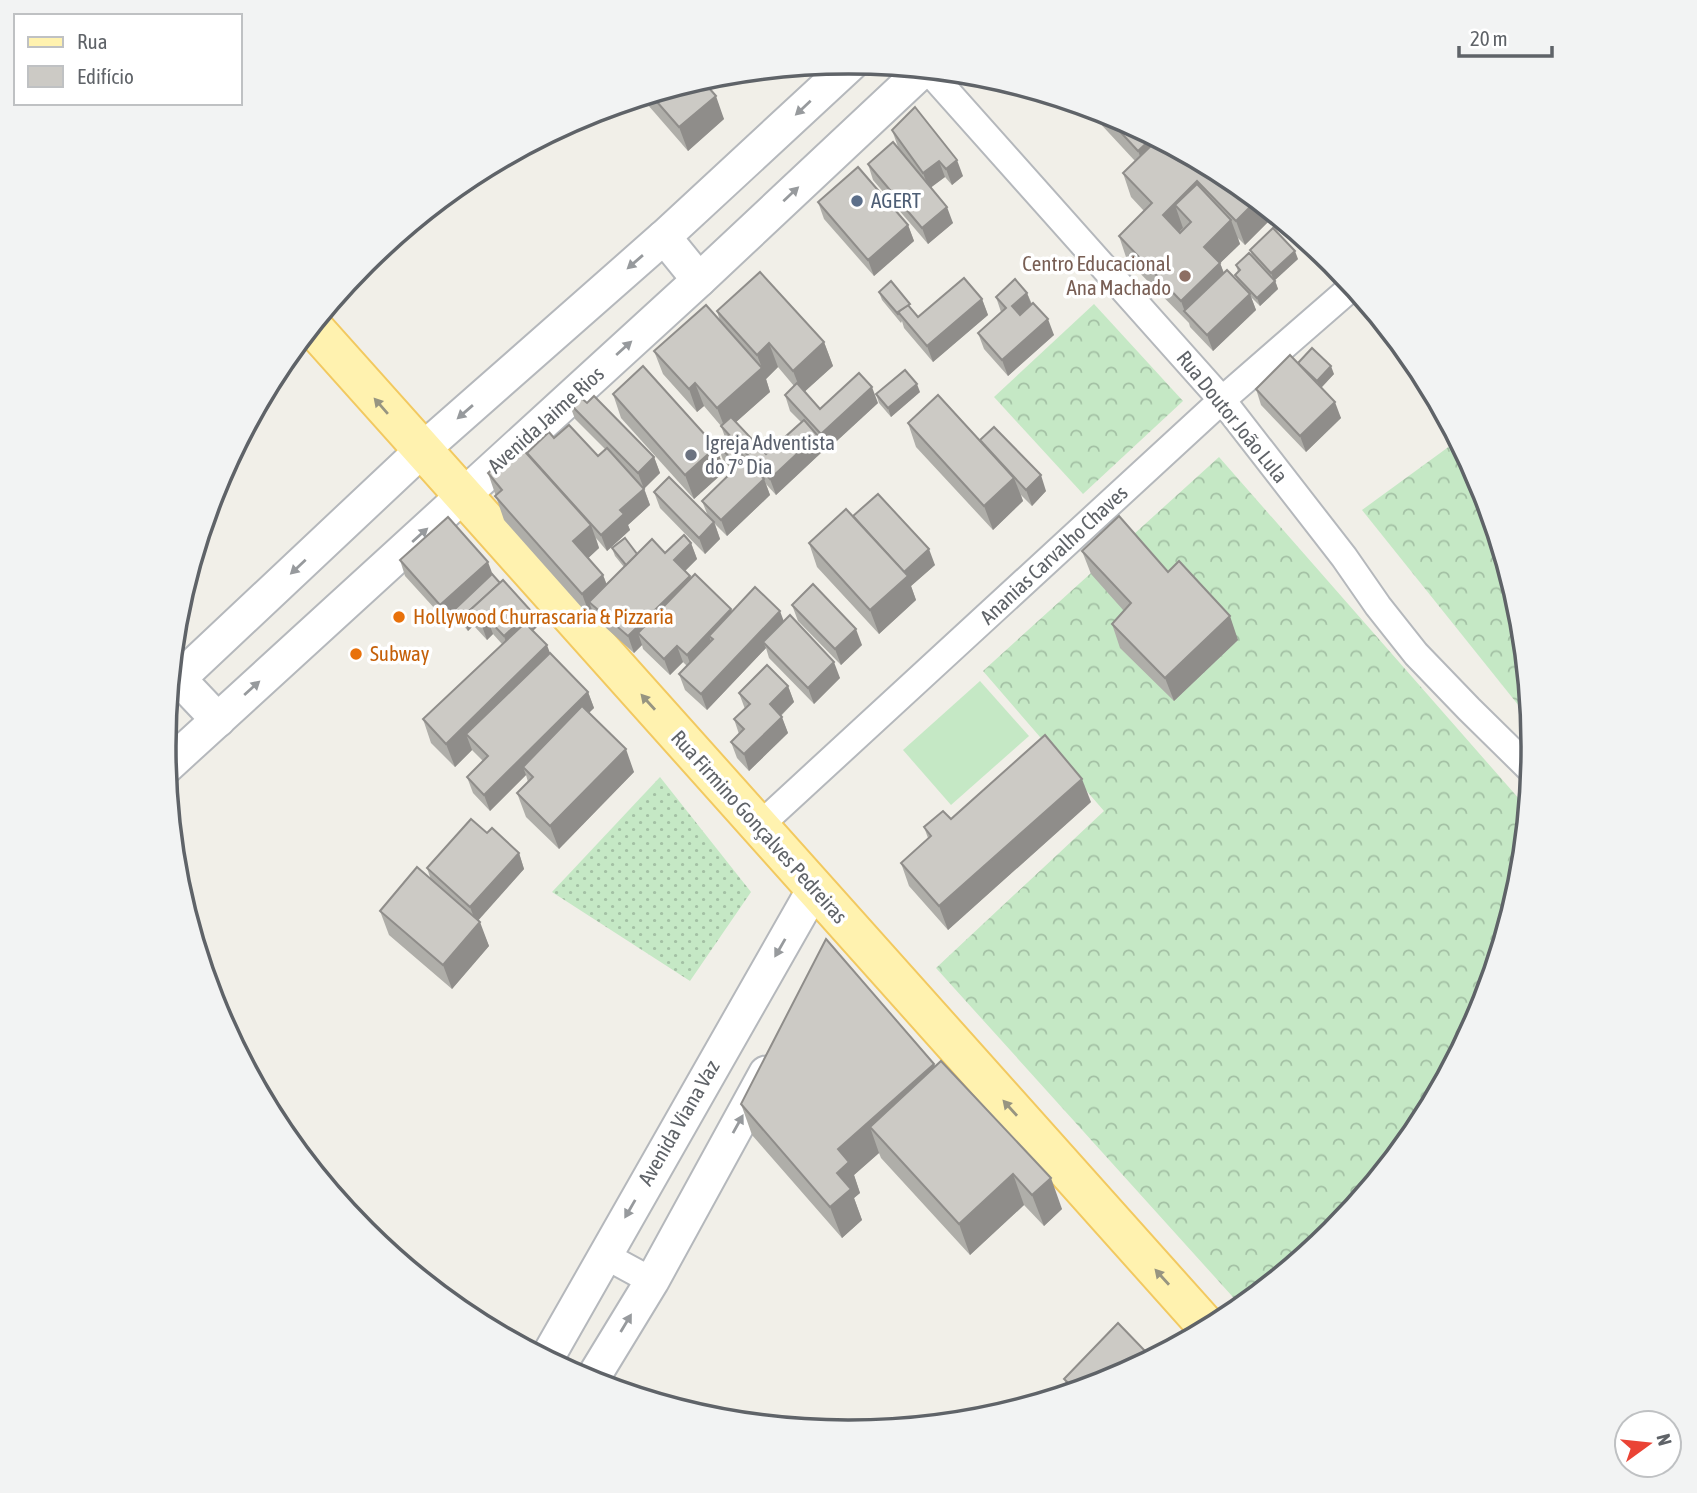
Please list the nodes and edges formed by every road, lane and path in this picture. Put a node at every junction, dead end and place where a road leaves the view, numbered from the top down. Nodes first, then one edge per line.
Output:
1 (840, 74) edge
2 (916, 77) edge
3 (934, 79) edge
4 (664, 237) junction
5 (699, 280) junction
6 (1345, 293) edge
7 (318, 333) edge
8 (1222, 400) junction
9 (421, 450) junction
10 (462, 496) junction
11 (179, 678) edge
12 (178, 687) edge
13 (218, 720) junction
14 (176, 758) edge
15 (1521, 760) edge
16 (758, 827) junction
17 (814, 889) junction
18 (779, 1049) edge
19 (604, 1255) junction
20 (652, 1281) junction
21 (1200, 1320) edge
22 (552, 1350) edge
23 (597, 1370) edge

1 -> 4 street
5 -> 2 street, Avenida Jaime Rios
3 - 8 street, Rua Doutor João Lula
4 - 5 street
4 -> 9 street
10 -> 5 street, Avenida Jaime Rios
6 - 8 street, Ananias Carvalho Chaves
9 -> 7 main road, Rua Firmino Gonçalves Pedreiras
8 - 15 street, Rua Doutor João Lula
8 - 16 street, Ananias Carvalho Chaves
9 - 10 main road, Rua Firmino Gonçalves Pedreiras
9 -> 11 street
13 -> 10 street, Avenida Jaime Rios
16 -> 10 main road, Rua Firmino Gonçalves Pedreiras
12 - 13 street
13 - 14 street, Avenida Jaime Rios
16 - 17 main road, Rua Firmino Gonçalves Pedreiras
17 -> 19 street, Avenida Viana Vaz
21 -> 17 main road, Rua Firmino Gonçalves Pedreiras
20 -> 18 street
19 - 20 street
19 - 22 street, Avenida Viana Vaz
23 -> 20 street

